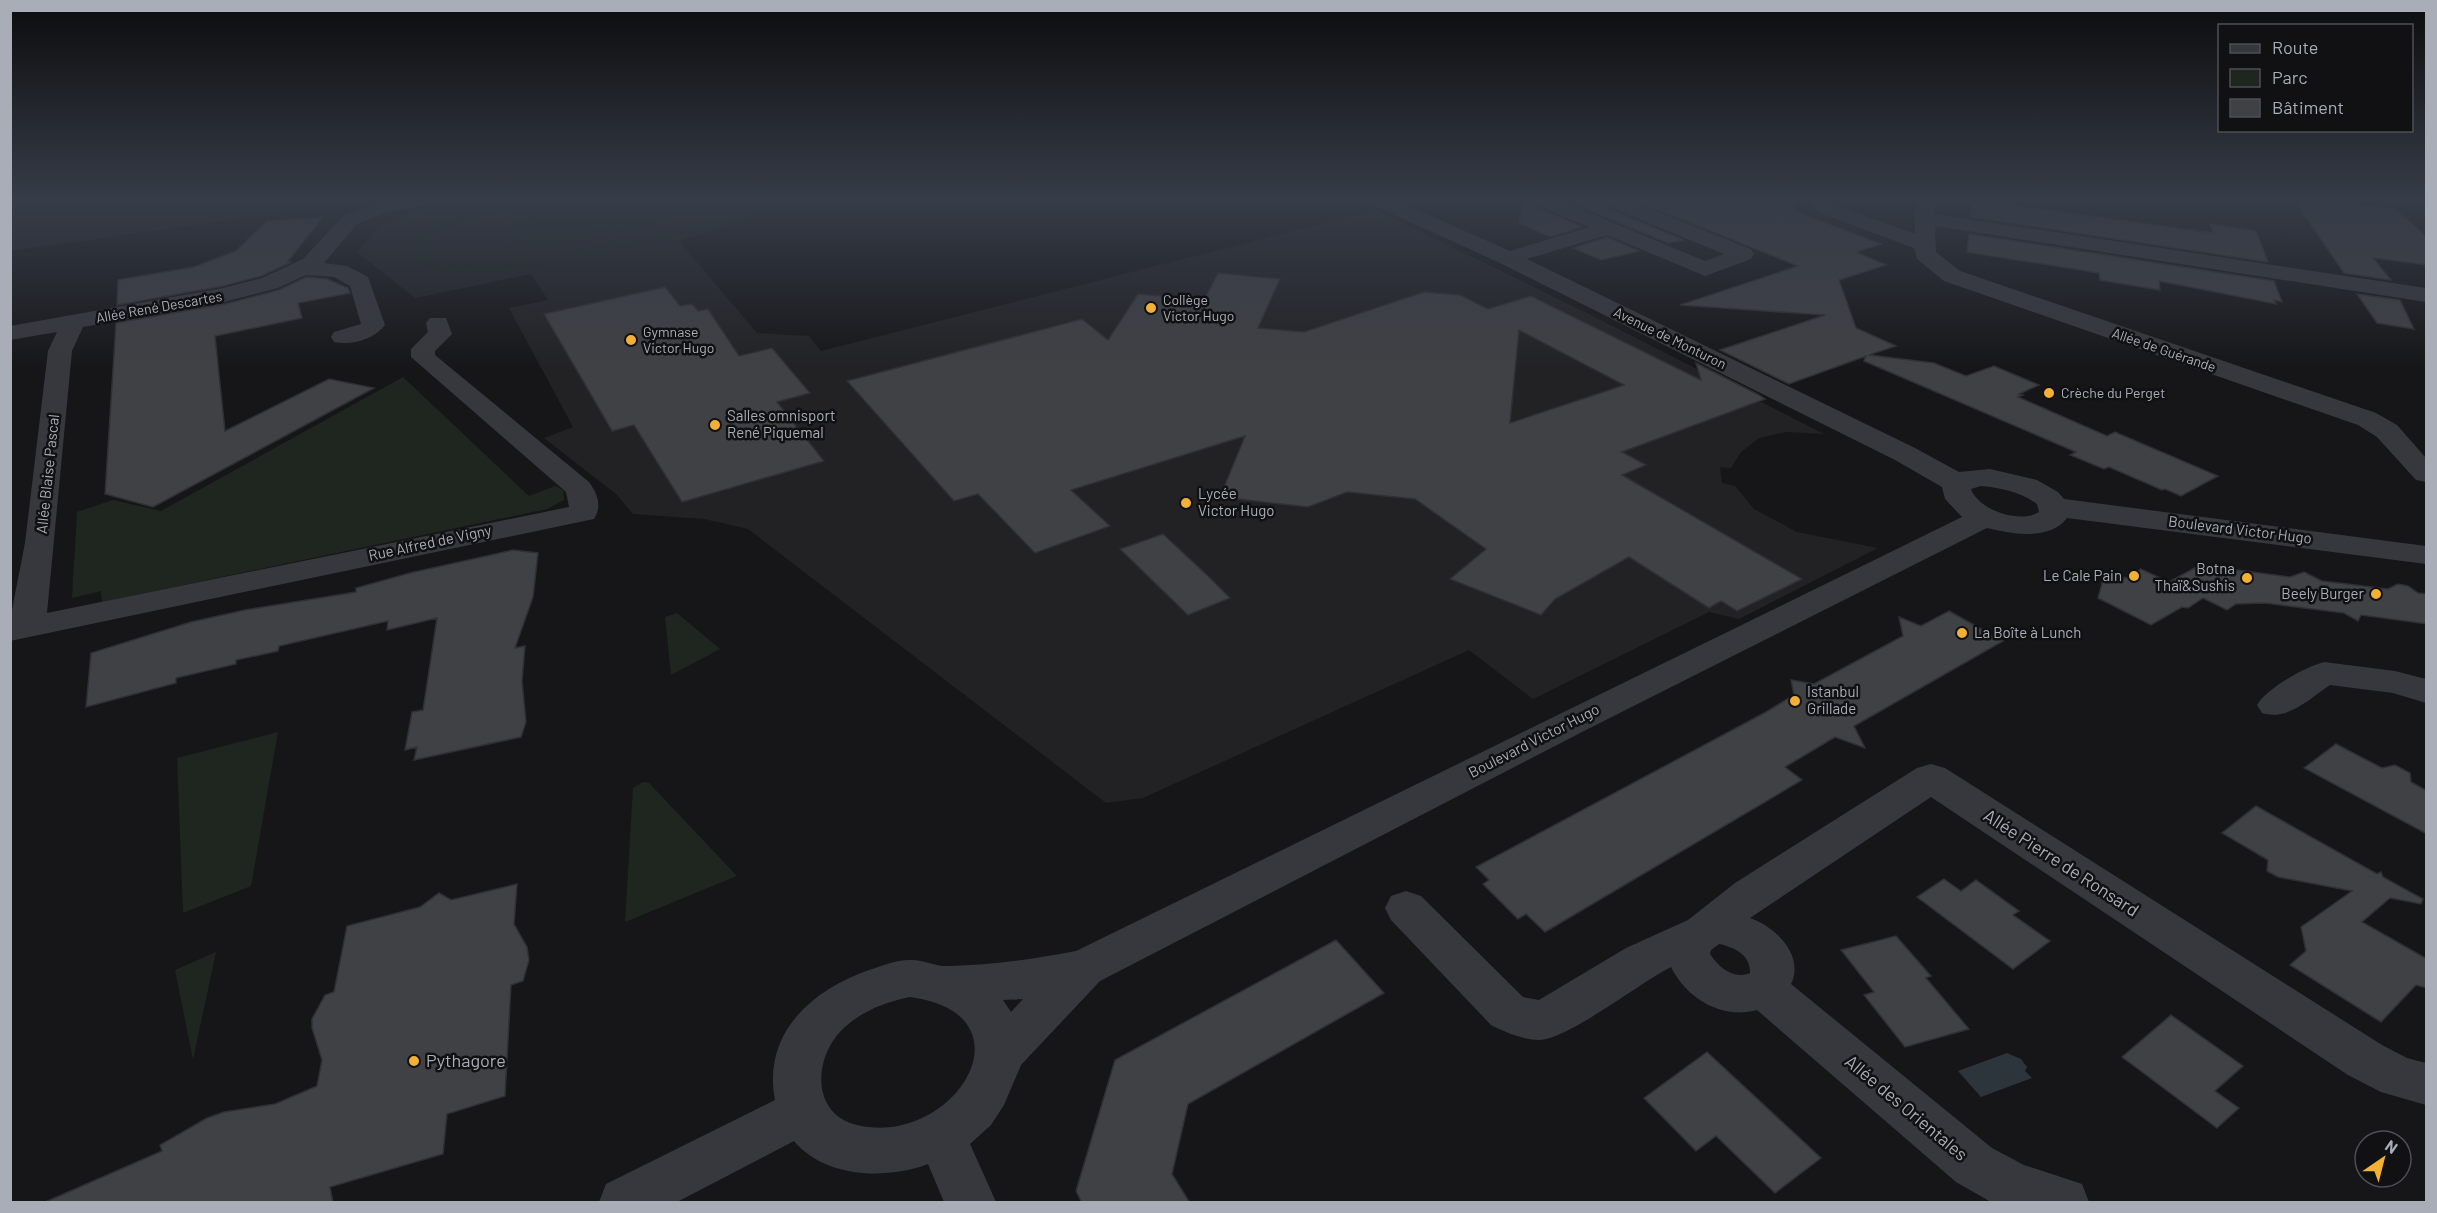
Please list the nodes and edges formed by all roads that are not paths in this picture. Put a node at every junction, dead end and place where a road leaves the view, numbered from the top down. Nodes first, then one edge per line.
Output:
1 (316, 257) edge
2 (1505, 257) edge
3 (1513, 257) edge
4 (1676, 257) edge
5 (1736, 257) edge
6 (1927, 257) edge
7 (2203, 257) edge
8 (1508, 258) junction
9 (306, 268) junction
10 (2427, 295) edge
11 (73, 323) junction
12 (438, 323) dead end
13 (10, 333) edge
14 (343, 337) dead end
15 (2421, 462) edge
16 (1959, 484) junction
17 (2054, 507) junction
18 (1986, 517) junction
19 (2427, 555) edge
20 (19, 630) edge
21 (2427, 691) edge
22 (2275, 705) dead end
23 (1406, 908) dead end
24 (1698, 933) junction
25 (1084, 968) junction
26 (950, 985) junction
27 (998, 1056) junction
28 (2427, 1084) edge
29 (803, 1111) junction
30 (941, 1135) junction
31 (625, 1203) edge
32 (970, 1203) edge
33 (2063, 1203) edge

1 - 9 street, Allée René Descartes
2 - 8 street, Avenue de Monturon
3 - 8 street
4 - 5 street
6 - 15 street, Allée de Guérande
7 - 10 street
8 - 16 street, Avenue de Monturon
9 - 11 street, Allée René Descartes
9 - 14 street
11 - 13 street, Allée René Descartes
11 - 20 street, Allée Blaise Pascal
12 - 20 street, Rue Alfred de Vigny
16 - 17 street
16 - 18 street
17 - 18 street
17 - 19 street, Boulevard Victor Hugo
18 - 25 street, Boulevard Victor Hugo
21 - 22 street
23 - 24 street, Allée Pierre de Ronsard
24 - 28 street, Allée Pierre de Ronsard
24 - 33 street, Allée des Orientales
25 - 26 street, Boulevard Victor Hugo
25 - 27 street, Boulevard Victor Hugo
26 - 27 street
26 - 29 street
27 - 30 street
29 - 30 street
29 - 31 street
30 - 32 street

